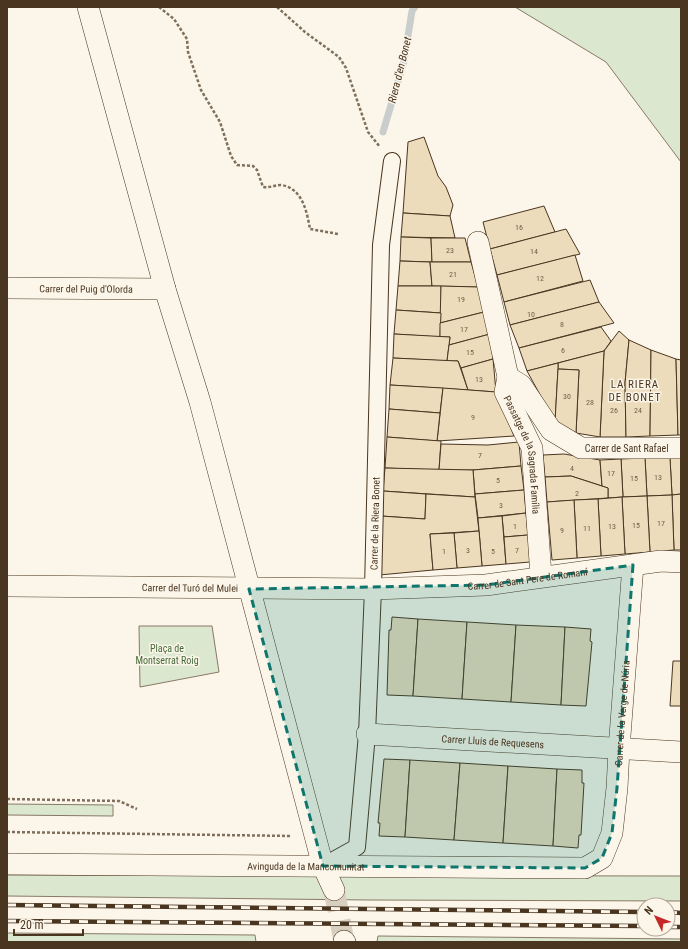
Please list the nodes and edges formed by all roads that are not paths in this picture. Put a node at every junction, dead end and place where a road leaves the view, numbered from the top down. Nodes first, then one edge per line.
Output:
1 (88, 7) edge
2 (392, 161) road end
3 (478, 242) dead end
4 (7, 288) edge
5 (165, 289) junction
6 (508, 377) junction
7 (681, 448) edge
8 (681, 562) edge
9 (633, 565) junction
10 (542, 576) junction
11 (7, 586) edge
12 (249, 589) junction
13 (373, 589) junction
14 (367, 734) junction
15 (619, 749) junction
16 (681, 752) edge
17 (602, 858) joint
18 (7, 864) edge
19 (323, 866) junction
20 (334, 890) tunnel mouth

1 - 5 street
2 - 13 street, Carrer de la Riera Bonet
3 - 6 street, Passatge de la Sagrada Família
4 - 5 street, Carrer del Puig d'Olorda
5 - 12 street
6 - 7 street, Carrer de Sant Rafael
6 - 10 street, Passatge de la Sagrada Família
8 - 9 street, Carrer de Sant Pere de Romaní
9 - 10 street, Carrer de Sant Pere de Romaní
9 - 15 street, Carrer de la Verge de Núria
10 - 13 street, Carrer de Sant Pere de Romaní
11 - 12 street, Carrer del Turó del Mulei
12 - 13 street, Carrer del Turó del Mulei
12 - 19 street
13 - 14 street, Carrer de la Riera Bonet
14 - 15 street, Carrer Lluis de Requesens
14 - 19 street, Carrer de la Riera Bonet
15 - 16 street, Carrer Lluis de Requesens
15 - 17 street, Carrer de la Verge de Núria
17 - 19 street, Avinguda de la Mancomunitat
18 - 19 street, Avinguda de la Mancomunitat
19 - 20 street

